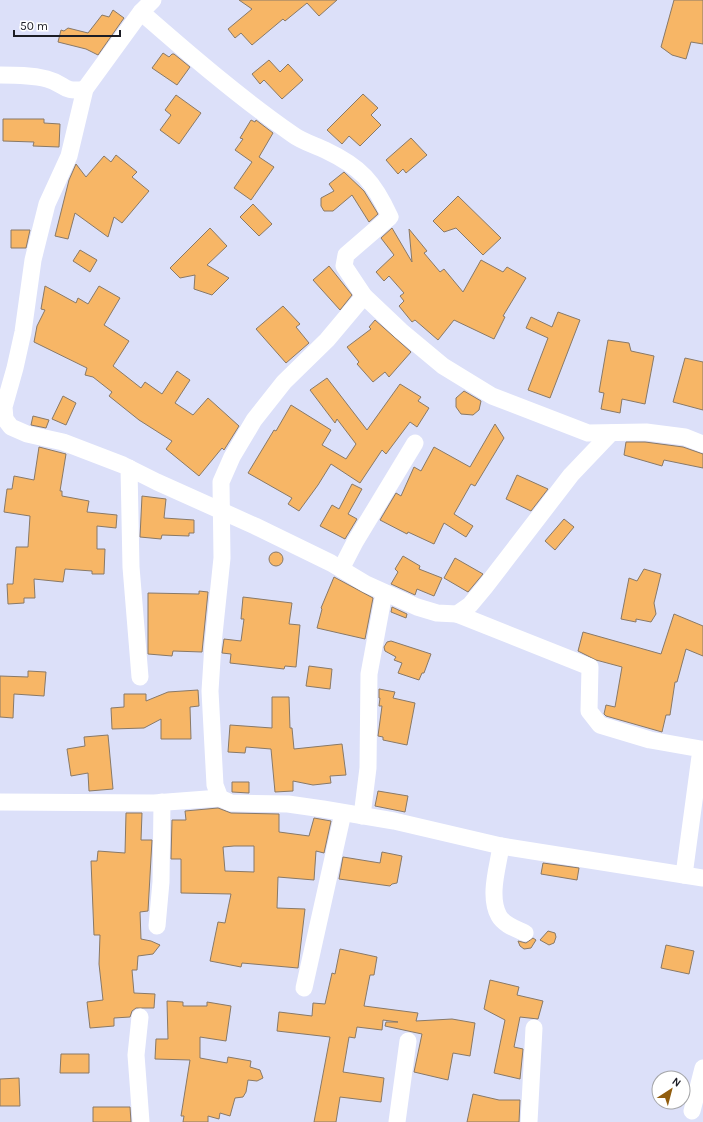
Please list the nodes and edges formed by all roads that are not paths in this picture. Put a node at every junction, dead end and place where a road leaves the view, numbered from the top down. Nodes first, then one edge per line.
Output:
1 (153, 0) edge
2 (141, 12) junction
3 (0, 75) edge
4 (86, 89) junction
5 (364, 296) junction
6 (611, 433) junction
7 (415, 443) dead end
8 (703, 444) edge
9 (129, 468) junction
10 (223, 512) junction
11 (341, 569) junction
12 (384, 593) junction
13 (458, 614) junction
14 (140, 677) dead end
15 (220, 798) junction
16 (0, 802) edge
17 (162, 802) junction
18 (343, 813) junction
19 (362, 816) junction
20 (501, 846) junction
21 (684, 875) junction
22 (703, 878) edge
23 (157, 926) dead end
24 (525, 933) dead end
25 (304, 988) dead end
26 (140, 1017) dead end
27 (534, 1028) dead end
28 (408, 1041) dead end
29 (703, 1068) edge
30 (692, 1112) dead end
31 (141, 1122) edge
32 (397, 1122) edge
33 (529, 1122) edge

1 - 2 street
2 - 4 street
2 - 5 street
3 - 4 street
4 - 9 street
5 - 6 street
5 - 10 street
6 - 8 street
6 - 13 street
7 - 11 street
9 - 10 street
9 - 14 street
10 - 11 street
10 - 15 street
11 - 12 street
12 - 13 street
12 - 19 street
13 - 21 street
15 - 17 street
15 - 18 street
16 - 17 street
17 - 23 street
18 - 19 street
18 - 25 street
19 - 20 street
20 - 21 street
20 - 24 street
21 - 22 street
26 - 31 street
27 - 33 street
28 - 32 street
29 - 30 street

